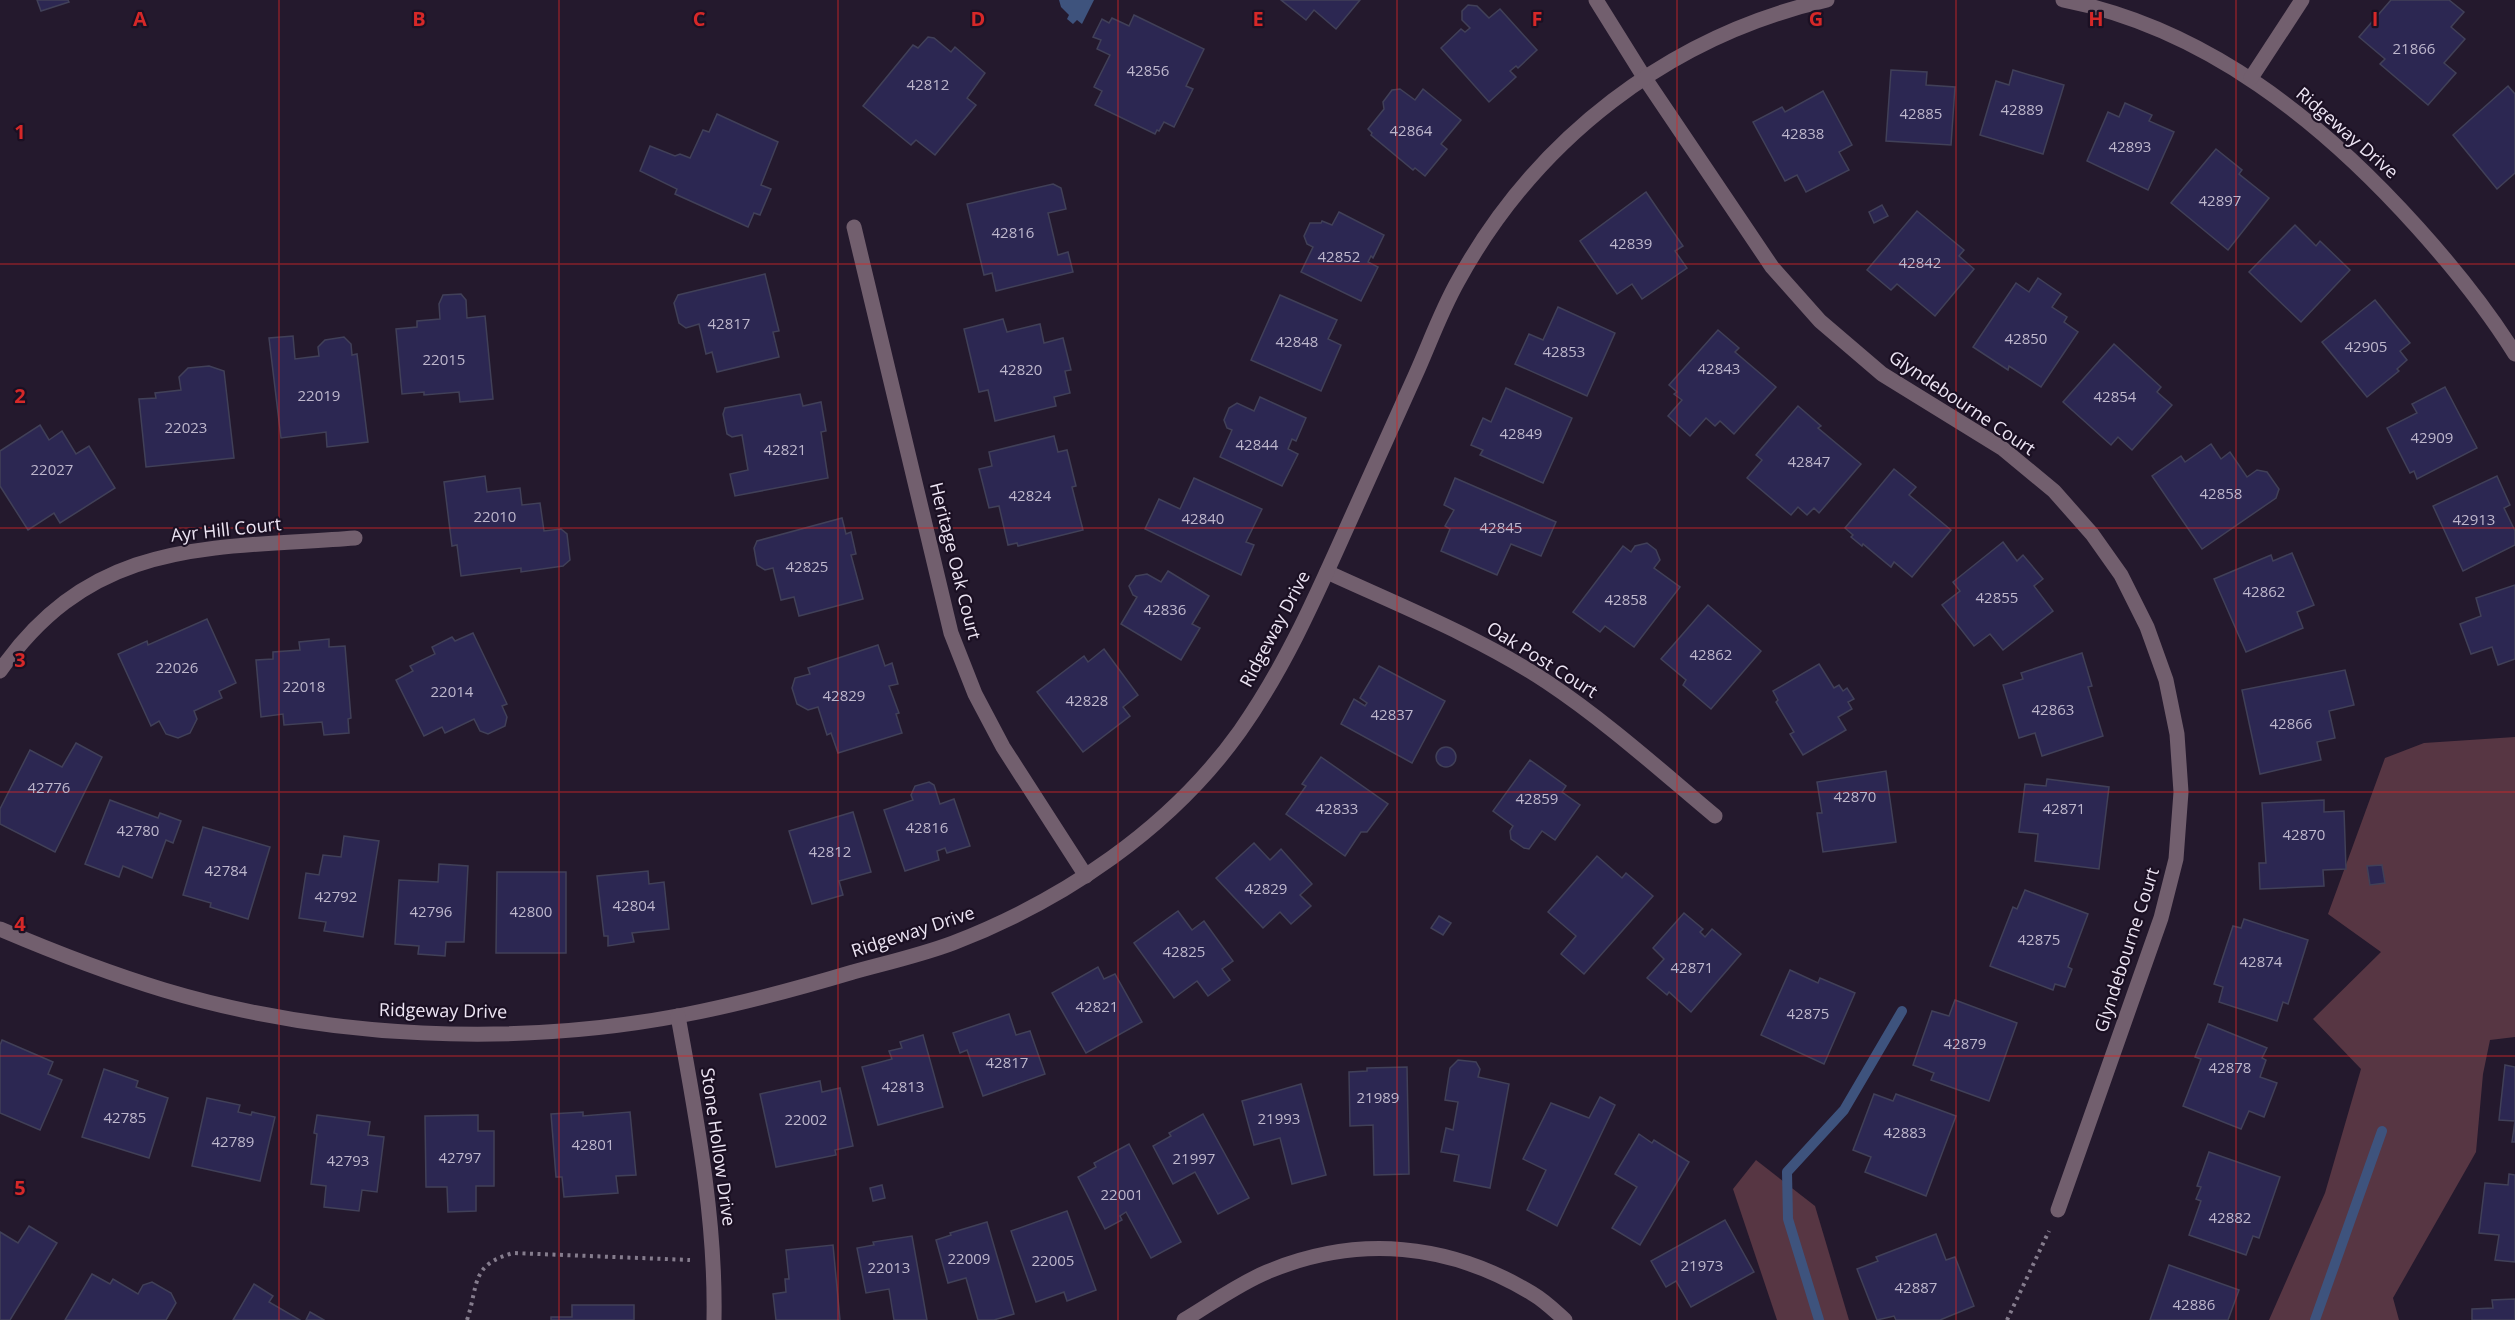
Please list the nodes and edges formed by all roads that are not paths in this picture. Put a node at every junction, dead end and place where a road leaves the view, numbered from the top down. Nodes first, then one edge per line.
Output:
1 (1596, 0) edge
2 (1827, 0) edge
3 (2064, 0) edge
4 (2302, 0) edge
5 (1644, 77) junction
6 (2251, 78) junction
7 (854, 227) dead end
8 (2515, 354) edge
9 (355, 538) dead end
10 (1327, 572) junction
11 (0, 671) edge
12 (1715, 816) dead end
13 (1086, 876) junction
14 (0, 929) edge
15 (678, 1016) junction
16 (2058, 1210) road end
17 (714, 1320) edge
18 (1184, 1320) edge
19 (1565, 1320) edge

1 - 5 street, Glyndebourne Court
2 - 5 street, Ridgeway Drive
3 - 6 street, Ridgeway Drive
4 - 6 street
5 - 10 street, Ridgeway Drive
5 - 16 street, Glyndebourne Court
6 - 8 street, Ridgeway Drive
7 - 13 street, Heritage Oak Court
9 - 11 street, Ayr Hill Court
10 - 12 street, Oak Post Court
10 - 13 street, Ridgeway Drive
13 - 15 street, Ridgeway Drive
14 - 15 street, Ridgeway Drive
15 - 17 street, Stone Hollow Drive
18 - 19 street

